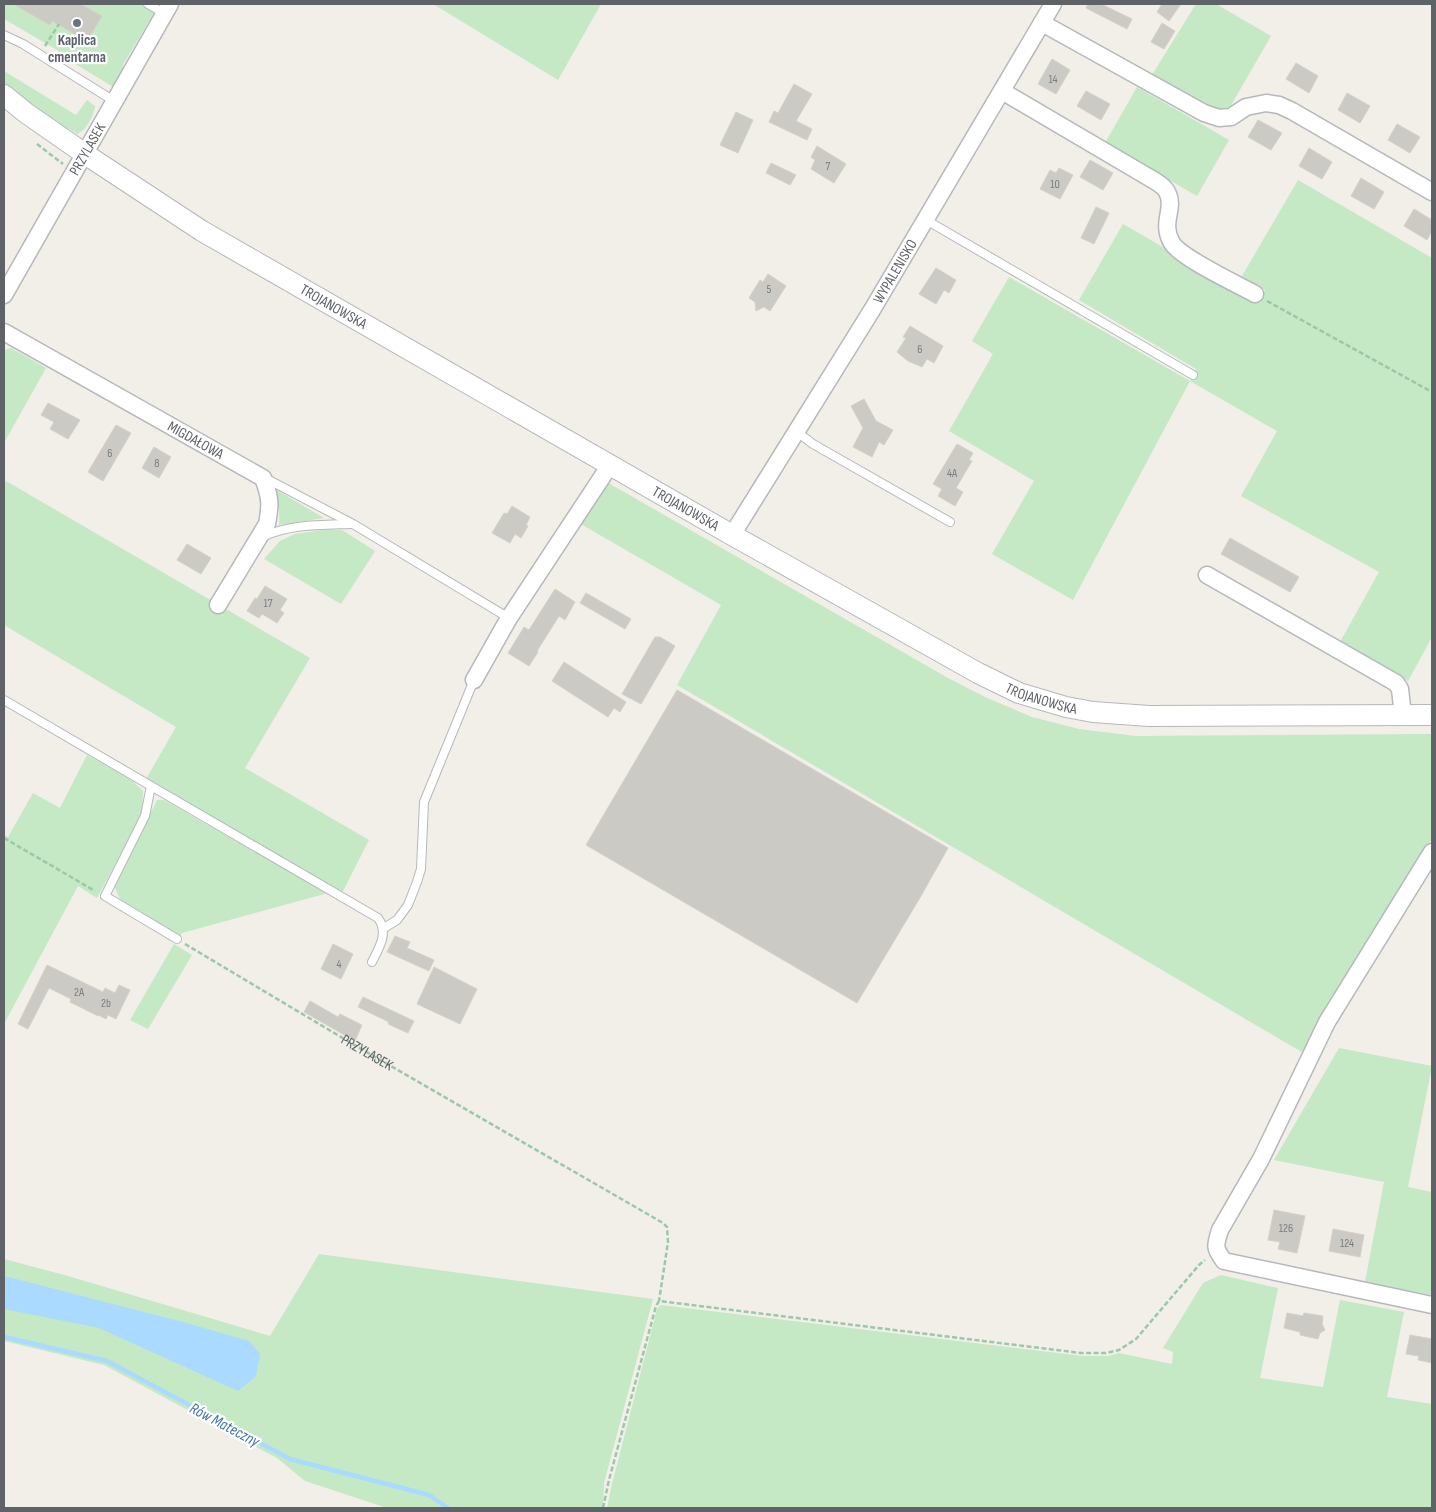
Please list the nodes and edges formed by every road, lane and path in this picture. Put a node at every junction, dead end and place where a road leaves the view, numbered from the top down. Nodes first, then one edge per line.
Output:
1 (148, 4) edge
2 (1053, 4) edge
3 (167, 9) edge
4 (1042, 23) junction
5 (59, 24) dead end
6 (4, 34) edge
7 (43, 49) dead end
8 (1002, 91) junction
9 (4, 95) edge
10 (114, 101) junction
11 (85, 154) junction
12 (1432, 192) edge
13 (926, 220) junction
14 (1255, 294) joint
15 (4, 295) edge
16 (4, 332) edge
17 (1193, 375) dead end
18 (1432, 392) edge
19 (797, 432) junction
20 (610, 465) junction
21 (263, 478) junction
22 (950, 522) dead end
23 (353, 524) junction
24 (732, 535) junction
25 (258, 540) junction
26 (1206, 574) dead end
27 (218, 604) dead end
28 (510, 618) junction
29 (474, 680) joint
30 (4, 700) edge
31 (1403, 716) junction
32 (1432, 716) edge
33 (151, 786) junction
34 (4, 838) edge
35 (1430, 861) edge
36 (105, 896) junction
37 (384, 928) junction
38 (177, 939) joint
39 (372, 962) dead end
40 (1216, 1251) junction
41 (659, 1301) junction
42 (1432, 1305) edge
43 (603, 1508) edge

1 - 3 lane
2 - 4 street, WYPALENISKO
3 - 10 street, PRZYLASEK
4 - 8 street, WYPALENISKO
4 - 12 street
5 - 7 path
6 - 10 lane
8 - 13 street, WYPALENISKO
8 - 14 street
9 - 11 street, TROJANOWSKA
10 - 11 street, PRZYLASEK
11 - 15 street, PRZYLASEK
11 - 20 street, TROJANOWSKA
13 - 17 lane
13 - 19 street, WYPALENISKO
14 - 18 path
16 - 21 street, MIGDAŁOWA
19 - 22 lane
19 - 24 street, WYPALENISKO
20 - 24 street, TROJANOWSKA
20 - 28 street
21 - 23 lane
21 - 25 street
23 - 25 lane
23 - 28 lane
24 - 31 street, TROJANOWSKA
25 - 27 street
26 - 31 street
28 - 29 street
29 - 37 lane
30 - 33 lane
31 - 32 street, TROJANOWSKA
33 - 36 lane
33 - 37 lane
34 - 36 path
35 - 40 street
36 - 38 lane
37 - 39 lane
38 - 41 path, PRZYLASEK
40 - 41 path
40 - 42 street
41 - 43 path, PRZYLASEK

